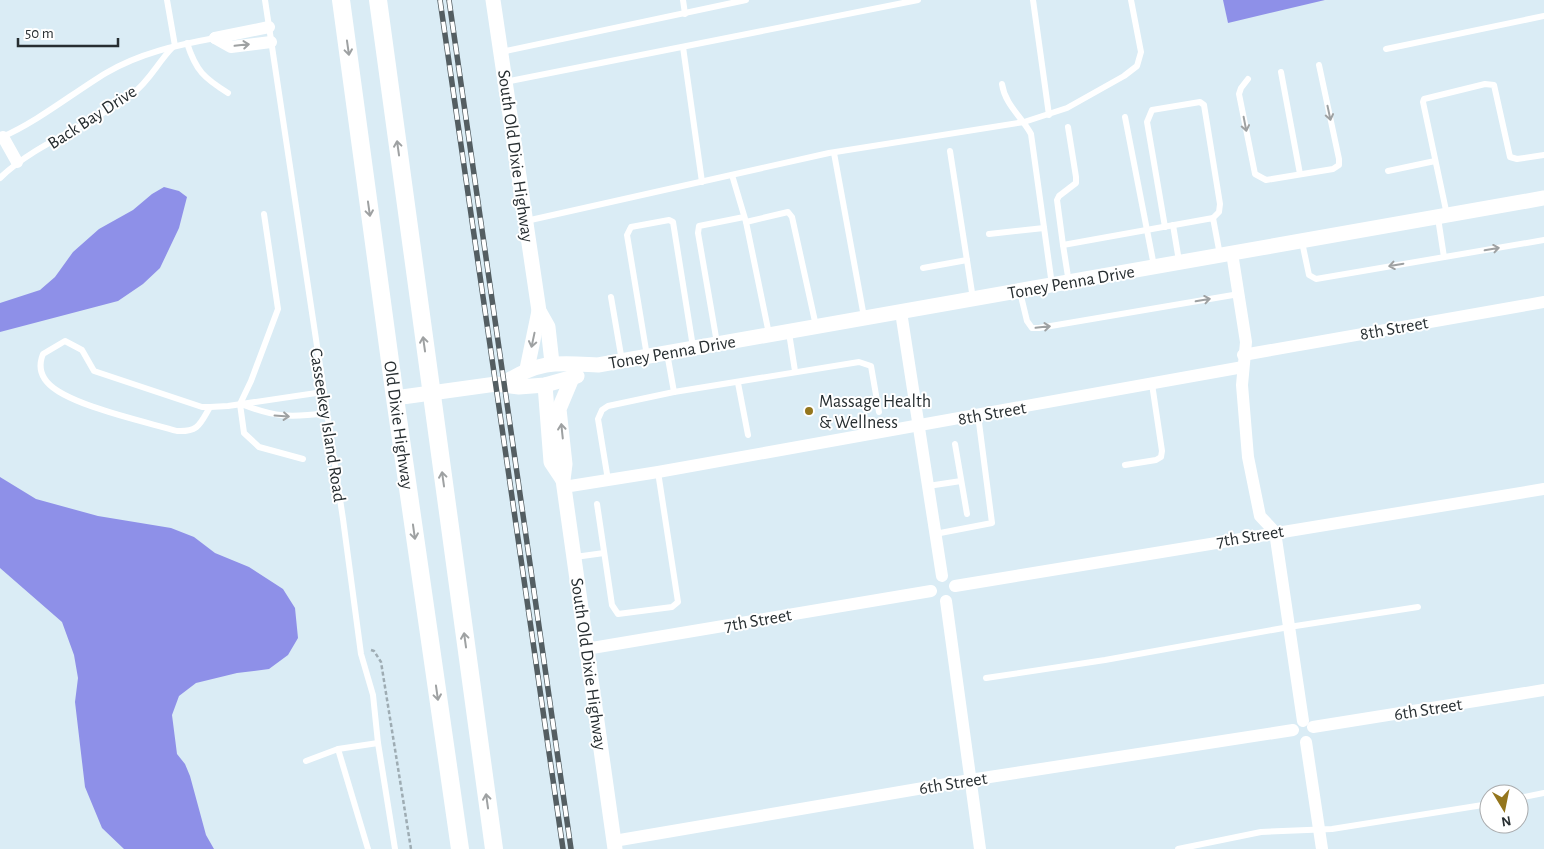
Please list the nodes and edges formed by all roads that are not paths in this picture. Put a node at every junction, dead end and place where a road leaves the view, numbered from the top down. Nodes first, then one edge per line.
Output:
1 (167, 0) edge
2 (265, 0) edge
3 (341, 0) edge
4 (378, 0) edge
5 (494, 0) edge
6 (683, 0) edge
7 (746, 0) edge
8 (918, 0) edge
9 (1033, 0) edge
10 (1131, 0) edge
11 (685, 14) junction
12 (1544, 16) edge
13 (269, 26) junction
14 (214, 38) junction
15 (271, 42) junction
16 (187, 44) junction
17 (175, 46) junction
18 (683, 47) junction
19 (1386, 49) dead end
20 (501, 52) junction
21 (1319, 65) dead end
22 (1281, 72) dead end
23 (1248, 79) dead end
24 (505, 82) junction
25 (1002, 84) dead end
26 (228, 93) dead end
27 (1049, 115) junction
28 (1125, 118) dead end
29 (1024, 122) junction
30 (1068, 127) dead end
31 (1, 137) edge
32 (950, 151) dead end
33 (834, 153) junction
34 (1544, 155) edge
35 (1435, 161) junction
36 (17, 162) junction
37 (1388, 171) dead end
38 (1300, 174) junction
39 (732, 175) junction
40 (0, 178) edge
41 (702, 182) junction
42 (1544, 198) edge
43 (264, 214) dead end
44 (1442, 216) junction
45 (1213, 218) junction
46 (745, 219) junction
47 (525, 221) junction
48 (1173, 225) junction
49 (1165, 226) junction
50 (1044, 228) junction
51 (1147, 230) junction
52 (989, 234) dead end
53 (1302, 240) junction
54 (1544, 240) edge
55 (1063, 245) junction
56 (1226, 254) junction
57 (1444, 257) junction
58 (967, 260) junction
59 (1179, 262) junction
60 (1154, 267) junction
61 (923, 268) dead end
62 (1069, 283) junction
63 (1052, 286) junction
64 (1020, 292) junction
65 (1239, 294) junction
66 (611, 297) dead end
67 (974, 300) junction
68 (1544, 302) edge
69 (539, 311) junction
70 (902, 312) junction
71 (865, 319) junction
72 (816, 328) junction
73 (789, 332) junction
74 (770, 336) junction
75 (717, 344) junction
76 (693, 348) junction
77 (667, 353) junction
78 (647, 356) junction
79 (622, 360) junction
80 (1243, 361) junction
81 (552, 363) junction
82 (598, 364) junction
83 (527, 369) junction
84 (796, 372) junction
85 (572, 378) junction
86 (738, 382) junction
87 (504, 384) junction
88 (1152, 384) junction
89 (545, 385) junction
90 (322, 392) junction
91 (432, 392) junction
92 (674, 392) junction
93 (395, 398) junction
94 (240, 404) junction
95 (210, 407) junction
96 (879, 412) dead end
97 (326, 413) junction
98 (978, 415) junction
99 (919, 426) junction
100 (748, 436) dead end
101 (955, 444) dead end
102 (302, 459) dead end
103 (1124, 465) dead end
104 (658, 472) junction
105 (608, 480) junction
106 (961, 481) junction
107 (564, 483) junction
108 (928, 486) junction
109 (1544, 488) edge
110 (597, 504) dead end
111 (967, 514) dead end
112 (1275, 532) junction
113 (935, 534) junction
114 (604, 553) junction
115 (574, 557) junction
116 (942, 576) junction
117 (955, 586) junction
118 (931, 591) junction
119 (946, 601) junction
120 (1418, 608) dead end
121 (1289, 627) junction
122 (586, 649) junction
123 (986, 678) dead end
124 (1544, 690) edge
125 (1308, 724) junction
126 (1293, 730) junction
127 (1306, 742) junction
128 (378, 743) junction
129 (338, 749) junction
130 (306, 761) dead end
131 (970, 780) junction
132 (1544, 793) edge
133 (1529, 796) edge
134 (1479, 806) edge
135 (1319, 828) junction
136 (614, 845) edge
137 (368, 849) edge
138 (395, 849) edge
139 (460, 849) edge
140 (494, 849) edge
141 (980, 849) edge
142 (1178, 849) edge
143 (1322, 849) edge

1 - 17 lane
2 - 13 lane, Casseekey Island Road
3 -> 93 main road, Old Dixie Highway
91 -> 4 main road, Old Dixie Highway
5 - 20 street, South Old Dixie Highway
6 - 11 lane
7 - 11 lane
8 - 18 lane
9 - 27 lane
10 - 27 lane
11 - 20 lane
12 - 19 lane
13 - 14 street, Back Bay Drive
13 - 15 lane, Casseekey Island Road
14 -> 15 street
14 - 16 lane, Back Bay Drive
15 - 90 lane, Casseekey Island Road
16 - 17 lane, Back Bay Drive
16 - 26 lane
17 - 31 lane, Back Bay Drive
17 - 36 lane, Back Bay Drive
18 - 24 lane
18 - 41 lane
20 - 24 street, South Old Dixie Highway
21 -> 38 lane
22 - 38 lane
23 -> 38 lane
24 - 47 street, South Old Dixie Highway
25 - 29 lane
27 - 29 lane
28 - 51 lane
29 - 33 lane
29 - 50 lane
30 - 55 lane
31 - 36 street
32 - 58 lane
33 - 39 lane
33 - 71 lane
34 - 35 lane
35 - 37 lane
35 - 44 lane
36 - 40 lane, Back Bay Drive
39 - 41 lane
39 - 46 lane
41 - 47 lane
42 - 44 street, Toney Penna Drive
43 - 94 lane
44 - 53 street, Toney Penna Drive
44 - 57 lane
45 - 48 lane
45 - 49 lane
45 - 56 lane
46 - 72 lane
46 - 74 lane
46 - 75 lane
47 - 69 street, South Old Dixie Highway
48 - 49 lane
48 - 59 lane
49 - 51 lane
50 - 52 lane
50 - 63 lane
51 - 55 lane
51 - 60 lane
53 - 56 street, Toney Penna Drive
57 -> 53 lane
57 -> 54 lane
55 - 62 lane
56 - 59 street, Toney Penna Drive
56 - 65 street
58 - 61 lane
58 - 67 lane
59 - 60 street, Toney Penna Drive
60 - 62 street, Toney Penna Drive
62 - 63 street, Toney Penna Drive
63 - 64 street, Toney Penna Drive
64 -> 65 lane
64 - 67 street, Toney Penna Drive
65 - 80 street
66 - 79 lane
67 - 70 street, Toney Penna Drive
68 - 80 street, 8th Street
69 - 81 street, South Old Dixie Highway
69 -> 83 street, South Old Dixie Highway
70 - 71 street, Toney Penna Drive
70 - 99 street
71 - 72 street, Toney Penna Drive
72 - 73 street, Toney Penna Drive
73 - 74 street, Toney Penna Drive
73 - 84 lane
74 - 75 street, Toney Penna Drive
75 - 76 street, Toney Penna Drive
76 - 77 street, Toney Penna Drive
76 - 78 lane
77 - 78 street, Toney Penna Drive
77 - 92 lane
78 - 79 street, Toney Penna Drive
79 - 82 street, Toney Penna Drive
80 - 88 street, 8th Street
80 - 112 street
81 - 82 street, Toney Penna Drive
81 - 83 street, Toney Penna Drive
82 - 85 street, Toney Penna Drive
83 - 87 street, Toney Penna Drive
84 - 86 lane
84 - 96 lane
85 - 89 street, Toney Penna Drive
107 -> 85 street, South Old Dixie Highway
86 - 92 lane
86 - 100 lane
87 - 89 street, Toney Penna Drive
87 - 91 street, Toney Penna Drive
88 - 98 street, 8th Street
88 - 103 lane
89 - 107 street, South Old Dixie Highway
90 - 94 lane
90 - 97 lane, Casseekey Island Road
91 - 93 street, Toney Penna Drive
140 -> 91 main road, Old Dixie Highway
92 - 105 lane
93 -> 139 main road, Old Dixie Highway
94 - 95 lane
94 -> 97 lane
94 - 102 lane
95 - 95 lane
97 - 128 lane, Casseekey Island Road
98 - 99 street, 8th Street
98 - 113 lane
99 - 104 street, 8th Street
99 - 108 street
101 - 106 lane
104 - 105 street, 8th Street
104 - 114 lane
105 - 107 street, 8th Street
106 - 108 lane
106 - 111 lane
107 - 115 street, South Old Dixie Highway
108 - 113 street
109 - 112 street, 7th Street
110 - 114 lane
112 - 117 street, 7th Street
112 - 121 street
113 - 116 street
114 - 115 lane
115 - 122 street, South Old Dixie Highway
116 - 117 street
116 - 118 street
117 - 119 street
118 - 119 street
118 - 122 street, 7th Street
119 - 131 street
120 - 121 lane
121 - 123 lane
121 - 125 street
122 - 136 street, South Old Dixie Highway
124 - 125 street, 6th Street
125 - 126 street
125 - 127 street
126 - 127 street
126 - 131 street, 6th Street
127 - 135 street
128 - 129 lane
128 - 138 lane, Casseekey Island Road
129 - 130 lane
129 - 137 lane
131 - 136 street, 6th Street
131 - 141 street
132 - 133 lane
134 - 135 lane
135 - 142 lane
135 - 143 street

